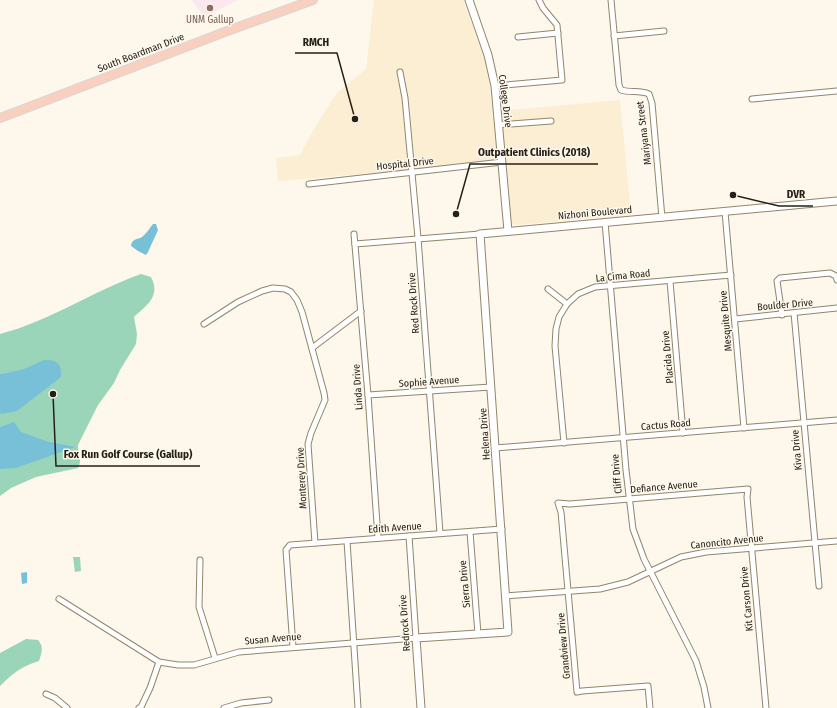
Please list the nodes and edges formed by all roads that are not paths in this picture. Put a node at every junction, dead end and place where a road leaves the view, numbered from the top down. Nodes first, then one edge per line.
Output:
1 (313, 0) edge
2 (469, 0) edge
3 (538, 0) edge
4 (611, 0) edge
5 (664, 31) dead end
6 (558, 33) junction
7 (614, 36) junction
8 (518, 37) dead end
9 (400, 72) dead end
10 (495, 86) junction
11 (837, 91) edge
12 (752, 99) dead end
13 (0, 118) edge
14 (550, 121) dead end
15 (498, 125) junction
16 (502, 162) junction
17 (412, 173) junction
18 (309, 184) dead end
19 (837, 201) edge
20 (725, 212) junction
21 (662, 218) junction
22 (605, 222) junction
23 (508, 231) junction
24 (354, 234) dead end
25 (480, 234) junction
26 (418, 238) junction
27 (355, 244) junction
28 (731, 275) junction
29 (837, 280) edge
30 (670, 281) junction
31 (611, 285) junction
32 (548, 289) dead end
33 (567, 304) junction
34 (837, 308) edge
35 (361, 311) junction
36 (794, 313) junction
37 (782, 315) junction
38 (735, 319) junction
39 (204, 324) dead end
40 (312, 348) junction
41 (491, 387) junction
42 (430, 391) junction
43 (368, 395) junction
44 (837, 420) edge
45 (804, 423) junction
46 (744, 428) junction
47 (683, 433) junction
48 (624, 438) junction
49 (564, 443) junction
50 (496, 448) junction
51 (748, 489) joint
52 (629, 499) junction
53 (558, 503) joint
54 (502, 529) junction
55 (470, 532) junction
56 (440, 533) junction
57 (409, 536) junction
58 (378, 538) junction
59 (347, 540) junction
60 (837, 541) edge
61 (315, 542) junction
62 (814, 543) junction
63 (752, 548) junction
64 (200, 560) dead end
65 (650, 571) junction
66 (819, 586) dead end
67 (568, 592) junction
68 (506, 596) junction
69 (59, 599) dead end
70 (508, 632) joint
71 (478, 634) junction
72 (416, 638) junction
73 (354, 643) junction
74 (293, 647) junction
75 (215, 658) junction
76 (160, 662) junction
77 (46, 694) dead end
78 (269, 700) dead end
79 (67, 708) edge
80 (141, 708) edge
81 (224, 708) edge
82 (358, 708) edge
83 (421, 708) edge
84 (650, 708) edge
85 (708, 708) edge
86 (766, 708) edge

1 - 13 main road, South Boardman Drive
2 - 10 main road, College Drive
3 - 6 street
4 - 7 street, Mariyana Street
5 - 7 street
6 - 8 street
6 - 10 street
7 - 21 street, Mariyana Street
9 - 17 street, Red Rock Drive
10 - 15 main road, College Drive
11 - 12 street
14 - 15 street
15 - 16 main road, College Drive
16 - 17 street, Hospital Drive
16 - 23 main road, College Drive
17 - 18 street, Hospital Drive
17 - 26 street, Red Rock Drive
19 - 20 main road, Nizhoni Boulevard
20 - 21 main road, Nizhoni Boulevard
20 - 28 street, Mesquite Drive
21 - 22 main road, Nizhoni Boulevard
22 - 23 main road, Nizhoni Boulevard
22 - 31 street, Cliff Drive
23 - 25 main road, Nizhoni Boulevard
24 - 27 street, Linda Drive
25 - 26 street, Nizhoni Boulevard
25 - 41 main road, Helena Drive
26 - 27 street, Nizhoni Boulevard
26 - 42 street, Red Rock Drive
27 - 35 street, Linda Drive
28 - 30 street, La Cima Road
28 - 38 street, Mesquite Drive
29 - 37 street
30 - 31 street, La Cima Road
30 - 47 street, Placida Drive
31 - 33 street, La Cima Road
31 - 48 street, Cliff Drive
32 - 33 street
33 - 49 street, La Cima Road
34 - 36 street, Boulder Drive
35 - 40 street
35 - 43 street, Linda Drive
36 - 37 street, Boulder Drive
36 - 45 street, Kiva Drive
37 - 38 street, Boulder Drive
38 - 46 street, Mesquite Drive
39 - 40 street, Monterey Drive
40 - 61 street, Monterey Drive
41 - 42 street, Sophie Avenue
41 - 50 main road, Helena Drive
42 - 43 street, Sophie Avenue
42 - 56 street, Red Rock Drive
43 - 58 street, Linda Drive
44 - 45 street, Cactus Road
45 - 46 street, Cactus Road
45 - 62 street, Kiva Drive
46 - 47 street, Cactus Road
47 - 48 street, Cactus Road
48 - 49 street, Cactus Road
48 - 52 street, Cliff Drive
49 - 50 street, Cactus Road
50 - 54 main road, Helena Drive
51 - 52 street, Defiance Avenue
51 - 63 street, Kit Carson Drive
52 - 53 street, Defiance Avenue
52 - 65 street, Cliff Drive
53 - 67 street, Grandview Drive
54 - 55 street, Edith Avenue
54 - 68 main road, Helena Drive
55 - 56 street, Edith Avenue
55 - 71 street, Sierra Drive
56 - 57 street, Edith Avenue
57 - 58 street, Edith Avenue
57 - 72 street, Redrock Drive
58 - 59 street, Edith Avenue
59 - 61 street, Edith Avenue
59 - 73 street
60 - 62 street, Canoncito Avenue
61 - 74 street, Edith Avenue
62 - 63 street, Canoncito Avenue
62 - 66 street, Kiva Drive
63 - 65 street, Canoncito Avenue
63 - 86 street, Kit Carson Drive
64 - 75 street
65 - 67 street, Canoncito Avenue
65 - 85 street, Cliff Drive
67 - 68 street, Canoncito Avenue
67 - 84 street, Grandview Drive
68 - 70 main road, Helena Drive
69 - 76 street, Susan Avenue
70 - 71 main road, Susan Avenue
71 - 72 main road, Susan Avenue
72 - 73 street, Susan Avenue
72 - 83 main road, Redrock Drive
73 - 74 street, Susan Avenue
73 - 82 street
74 - 75 street, Susan Avenue
75 - 76 street, Susan Avenue
76 - 80 street
77 - 79 street
78 - 81 street

